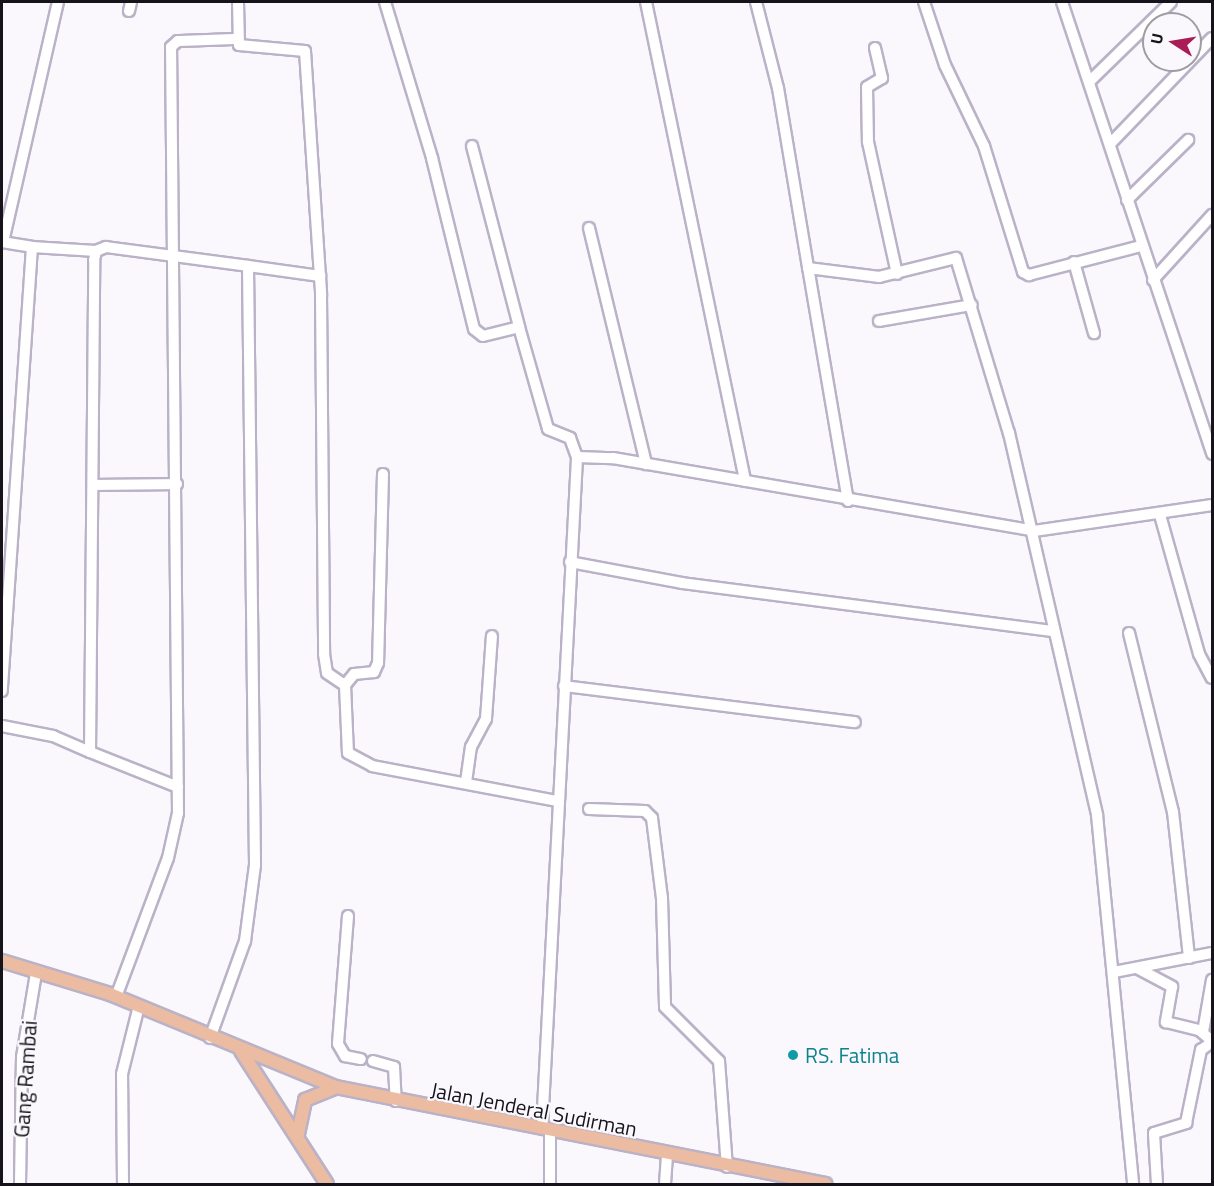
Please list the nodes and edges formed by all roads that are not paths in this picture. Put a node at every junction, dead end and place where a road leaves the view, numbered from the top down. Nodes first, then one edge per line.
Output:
1 (58, 2) edge
2 (238, 2) edge
3 (385, 2) edge
4 (646, 2) edge
5 (756, 2) edge
6 (924, 2) edge
7 (1062, 2) edge
8 (1171, 2) edge
9 (1212, 38) edge
10 (236, 39) junction
11 (875, 48) dead end
12 (1090, 81) junction
13 (1188, 140) dead end
14 (1110, 144) junction
15 (472, 146) dead end
16 (1127, 200) junction
17 (1212, 215) edge
18 (589, 228) dead end
19 (2, 242) edge
20 (1141, 246) junction
21 (32, 247) junction
22 (96, 251) junction
23 (173, 256) junction
24 (1074, 262) junction
25 (248, 266) junction
26 (808, 268) junction
27 (897, 274) junction
28 (320, 276) junction
29 (1153, 280) junction
30 (972, 305) junction
31 (879, 321) dead end
32 (519, 327) junction
33 (1094, 333) dead end
34 (1212, 454) edge
35 (577, 457) junction
36 (646, 464) junction
37 (383, 474) dead end
38 (745, 481) junction
39 (177, 484) junction
40 (96, 486) junction
41 (848, 501) junction
42 (1212, 505) edge
43 (1160, 515) junction
44 (1034, 531) junction
45 (570, 562) junction
46 (1053, 631) junction
47 (1129, 633) dead end
48 (492, 636) dead end
49 (1212, 678) edge
50 (345, 685) junction
51 (564, 686) junction
52 (2, 692) edge
53 (855, 722) dead end
54 (2, 726) edge
55 (90, 752) junction
56 (466, 782) junction
57 (178, 787) junction
58 (558, 801) junction
59 (590, 809) dead end
60 (348, 916) dead end
61 (1212, 953) edge
62 (1189, 958) junction
63 (2, 961) edge
64 (1137, 968) junction
65 (1114, 972) junction
66 (36, 973) junction
67 (1212, 980) edge
68 (116, 997) junction
69 (139, 1006) junction
70 (1203, 1032) junction
71 (210, 1038) junction
72 (1212, 1041) edge
73 (240, 1051) junction
74 (361, 1059) dead end
75 (373, 1061) dead end
76 (336, 1087) junction
77 (396, 1101) junction
78 (546, 1128) junction
79 (298, 1134) junction
80 (667, 1155) junction
81 (727, 1167) junction
82 (20, 1185) edge
83 (123, 1185) edge
84 (327, 1185) edge
85 (550, 1185) edge
86 (665, 1185) edge
87 (825, 1185) edge
88 (1133, 1185) edge
89 (1156, 1185) edge

1 - 19 street
2 - 10 street
3 - 32 street
4 - 38 street
5 - 26 street
6 - 24 street
7 - 12 street
8 - 12 street
9 - 14 street
10 - 23 street
10 - 28 street
11 - 27 street
12 - 14 street
13 - 16 street
14 - 16 street
15 - 32 street
16 - 20 street
17 - 29 street
18 - 36 street
19 - 21 street
20 - 24 street
20 - 29 street
21 - 22 street
21 - 52 street
22 - 23 street
22 - 40 street
23 - 25 street
23 - 39 street
24 - 33 street
25 - 28 street
25 - 71 street
26 - 27 street
26 - 41 street
27 - 30 street
28 - 50 street
29 - 34 street
30 - 31 street
30 - 44 street
32 - 35 street
35 - 36 street
35 - 45 street
36 - 38 street
37 - 50 street
38 - 41 street
39 - 40 street
39 - 57 street
40 - 55 street
41 - 44 street
42 - 43 street
43 - 44 street
43 - 49 street
44 - 46 street
45 - 46 street
45 - 51 street
46 - 65 street
47 - 62 street
48 - 56 street
50 - 56 street
51 - 53 street
51 - 58 street
54 - 55 street
55 - 57 street
56 - 58 street
57 - 68 street
58 - 78 street
59 - 81 street
60 - 74 street
61 - 62 street
62 - 64 street
63 - 66 main road, Jalan Jenderal Sudirman
64 - 65 street
64 - 70 street
65 - 88 street
66 - 68 main road, Jalan Jenderal Sudirman
66 - 82 street, Gang Rambai
67 - 70 street
68 - 69 main road, Jalan Jenderal Sudirman
69 - 71 main road, Jalan Jenderal Sudirman
69 - 83 street
70 - 72 street
71 - 73 main road, Jalan Jenderal Sudirman
72 - 89 street
73 - 76 main road, Jalan Jenderal Sudirman
73 - 79 main road
75 - 77 street
76 - 77 main road, Jalan Jenderal Sudirman
76 - 79 main road
77 - 78 main road, Jalan Jenderal Sudirman
78 - 80 main road, Jalan Jenderal Sudirman
78 - 85 street
79 - 84 main road
80 - 81 main road, Jalan Jenderal Sudirman
80 - 86 street
81 - 87 main road, Jalan Jenderal Sudirman

